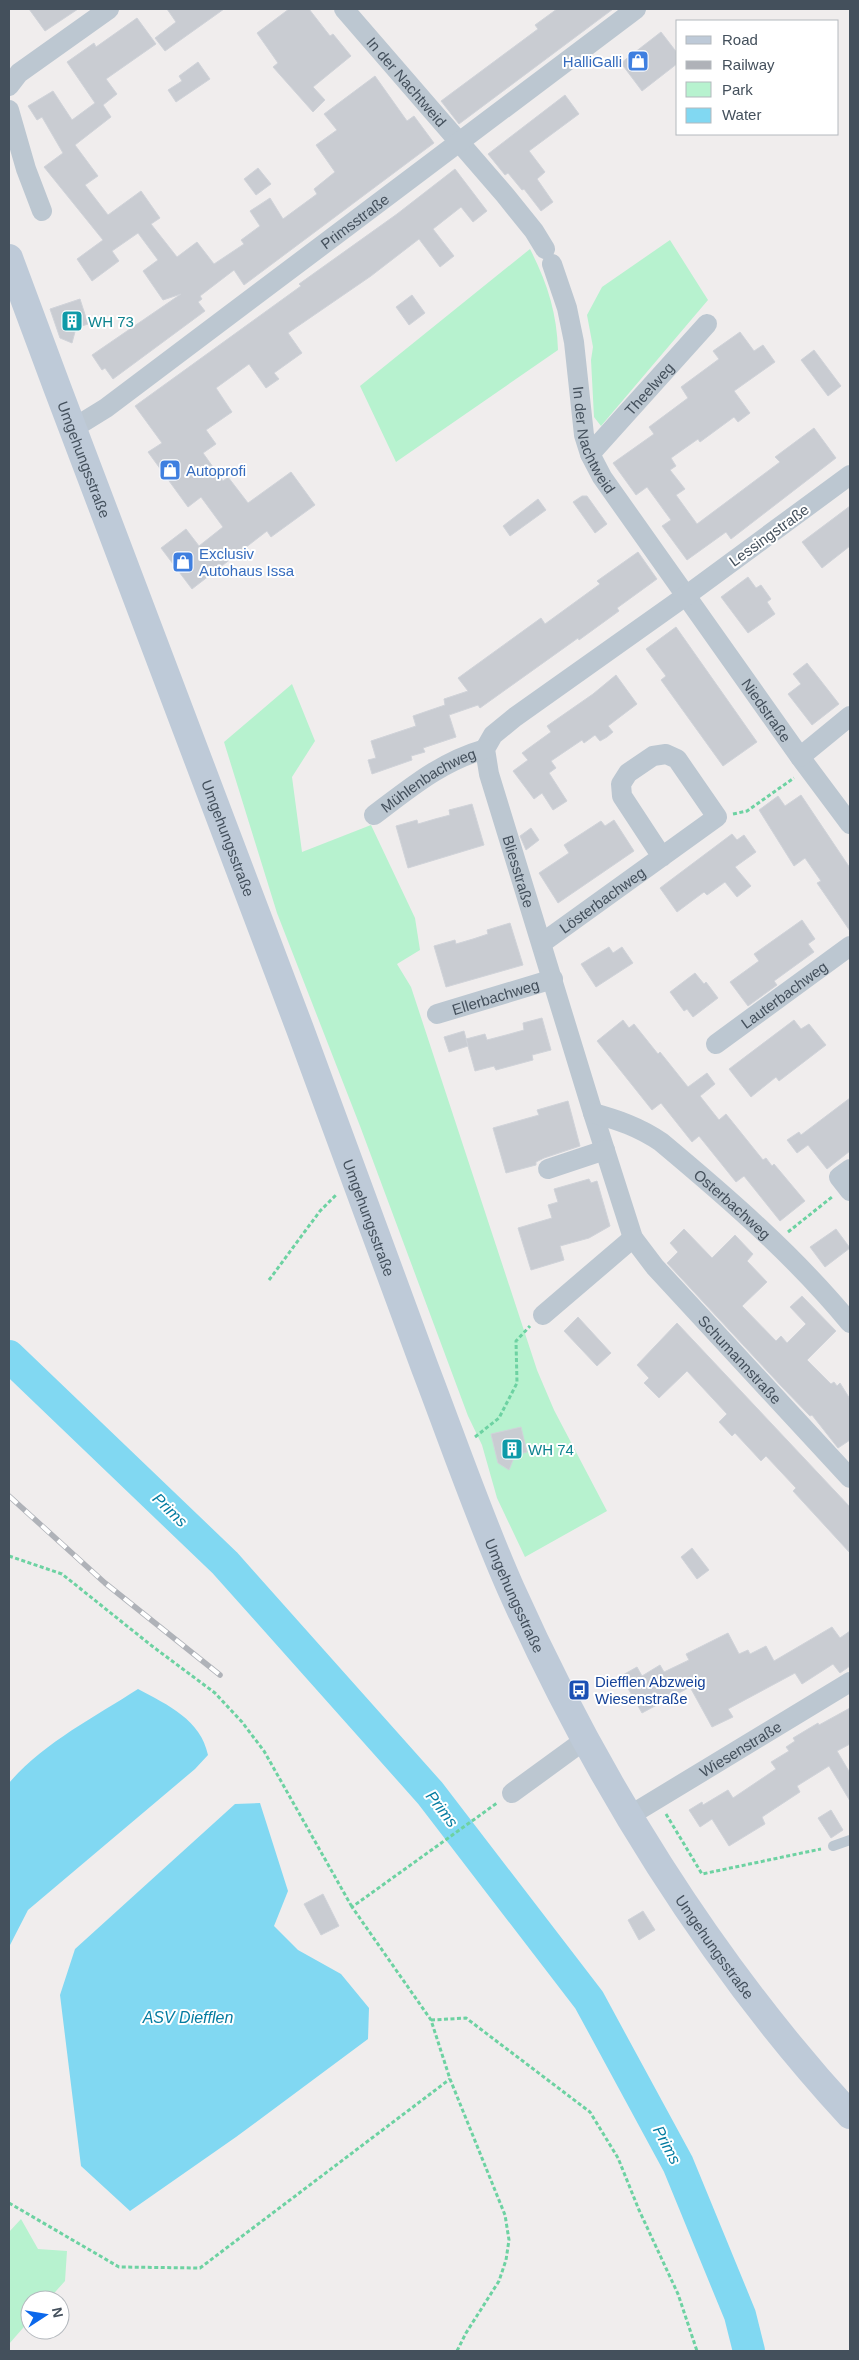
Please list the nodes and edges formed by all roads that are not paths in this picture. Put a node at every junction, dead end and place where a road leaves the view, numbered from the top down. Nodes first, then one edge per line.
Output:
1 (109, 9) edge
2 (344, 9) edge
3 (636, 9) edge
4 (9, 86) edge
5 (9, 110) edge
6 (459, 142) junction
7 (42, 211) dead end
8 (9, 258) edge
9 (707, 324) dead end
10 (72, 430) junction
11 (590, 454) junction
12 (850, 475) edge
13 (687, 595) junction
14 (850, 716) edge
15 (485, 749) junction
16 (805, 763) junction
17 (374, 815) dead end
18 (850, 824) edge
19 (662, 857) junction
20 (542, 943) junction
21 (850, 946) edge
22 (554, 979) junction
23 (437, 1014) dead end
24 (716, 1044) dead end
25 (593, 1113) junction
26 (605, 1150) junction
27 (548, 1169) dead end
28 (633, 1238) junction
29 (543, 1315) road end
30 (850, 1323) edge
31 (846, 1467) edge
32 (850, 1682) edge
33 (586, 1739) junction
34 (512, 1793) road end
35 (629, 1816) junction
36 (850, 1840) edge
37 (834, 1846) road end
38 (850, 2115) edge

1 - 4 street
2 - 6 street, In der Nachtweid
3 - 6 street, Primsstraße
5 - 7 street
6 - 10 street, Primsstraße
6 - 11 street, In der Nachtweid
8 - 10 main road, Umgehungsstraße
9 - 11 street, Theelweg
10 - 33 main road, Umgehungsstraße
11 - 13 street, In der Nachtweid
12 - 13 street, Lessingstraße
13 - 15 street
13 - 16 street, Niedstraße
14 - 16 street
15 - 17 street, Mühlenbachweg
15 - 20 street, Bliesstraße
16 - 18 street, Niedstraße
19 - 19 street, Lösterbachweg
19 - 20 street, Lösterbachweg
20 - 22 street, Bliesstraße
21 - 24 street, Lauterbachweg
22 - 23 street, Ellerbachweg
22 - 25 street, Bliesstraße
25 - 26 street, Bliesstraße
25 - 30 street, Osterbachweg
26 - 27 street
26 - 28 street, Bliesstraße
28 - 29 street
28 - 31 street, Schumannstraße
32 - 35 street, Wiesenstraße
33 - 34 street
33 - 35 main road, Umgehungsstraße
35 - 38 main road, Umgehungsstraße
36 - 37 lane

